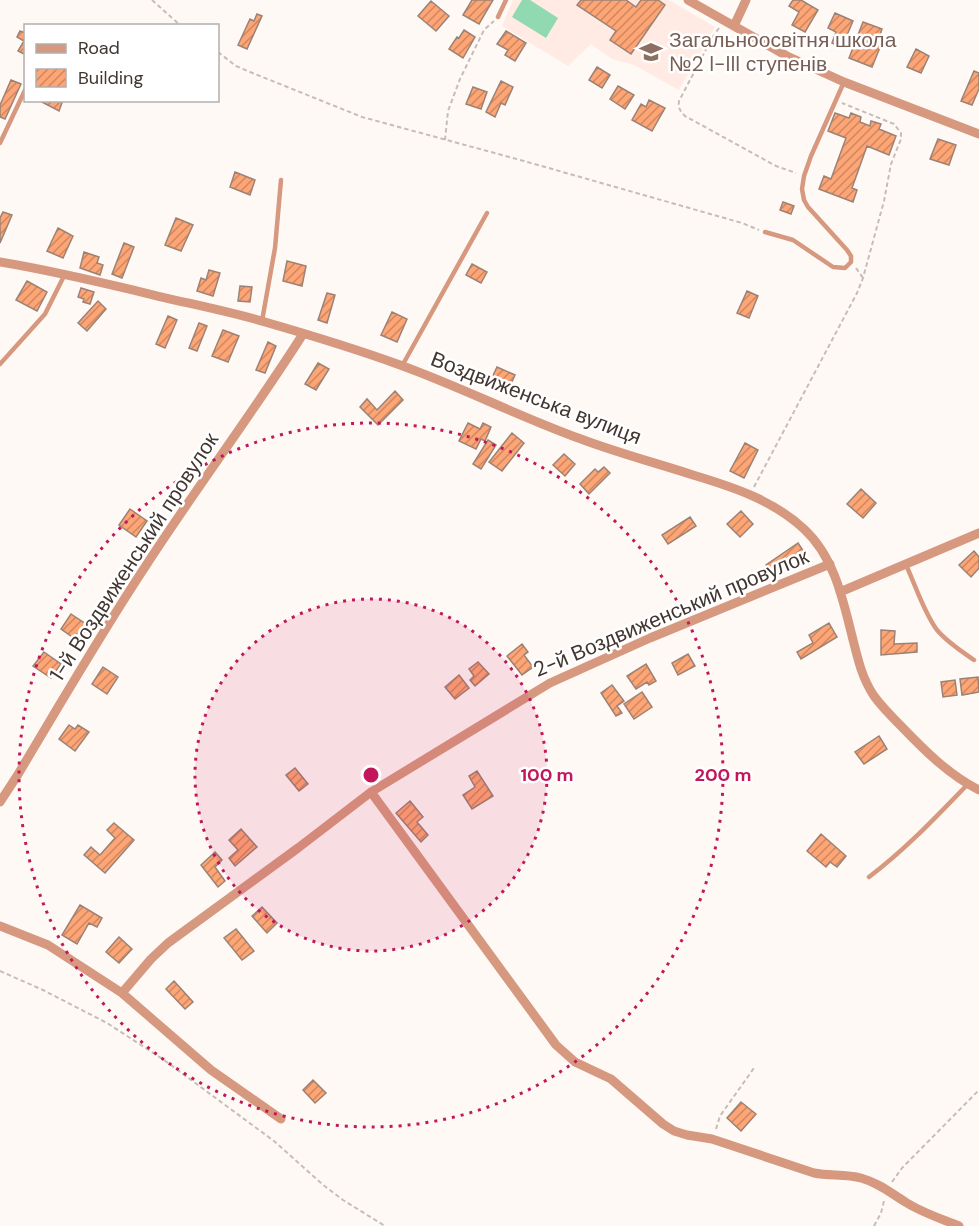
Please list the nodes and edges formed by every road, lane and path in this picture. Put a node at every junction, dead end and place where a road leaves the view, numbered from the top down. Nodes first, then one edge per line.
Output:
1 (152, 0) edge
2 (506, 0) edge
3 (688, 0) edge
4 (746, 0) edge
5 (498, 18) joint
6 (724, 21) junction
7 (179, 24) edge
8 (734, 26) junction
9 (219, 53) edge
10 (844, 82) junction
11 (24, 92) edge
12 (836, 100) junction
13 (979, 134) edge
14 (445, 140) junction
15 (0, 143) edge
16 (804, 176) junction
17 (281, 180) dead end
18 (487, 213) dead end
19 (765, 232) joint
20 (0, 262) edge
21 (851, 262) junction
22 (64, 274) junction
23 (864, 278) junction
24 (262, 321) junction
25 (303, 334) junction
26 (0, 364) edge
27 (402, 366) junction
28 (750, 494) junction
29 (979, 534) edge
30 (830, 564) junction
31 (906, 565) junction
32 (840, 592) junction
33 (974, 660) dead end
34 (968, 784) junction
35 (979, 789) edge
36 (371, 792) junction
37 (0, 802) edge
38 (869, 877) dead end
39 (0, 926) edge
40 (0, 971) edge
41 (122, 993) junction
42 (754, 1068) dead end
43 (979, 1090) edge
44 (281, 1119) dead end
45 (712, 1139) junction
46 (887, 1190) junction
47 (385, 1226) edge
48 (874, 1226) edge
49 (959, 1226) edge

1 - 7 path
2 - 5 lane
3 - 6 street
4 - 8 street
5 - 14 path
6 - 8 street
6 - 16 path
8 - 10 street
9 - 14 path
10 - 12 lane
10 - 13 street
11 - 15 lane
12 - 16 lane
12 - 23 path
14 - 19 path
16 - 21 lane
17 - 24 lane
18 - 27 lane
19 - 21 lane
20 - 22 street, Воздвиженська вулиця
21 - 23 path
22 - 24 street, Воздвиженська вулиця
22 - 26 lane
23 - 28 path
24 - 25 street, Воздвиженська вулиця
25 - 27 street, Воздвиженська вулиця
25 - 37 street, 1-й Воздвиженський провулок
27 - 28 street, Воздвиженська вулиця
28 - 30 street, Воздвиженська вулиця
29 - 31 street
30 - 32 street, Воздвиженська вулиця
30 - 36 street, 2-й Воздвиженський провулок
31 - 32 street
31 - 33 lane
32 - 34 street, Воздвиженська вулиця
34 - 35 street, Воздвиженська вулиця
34 - 38 lane
36 - 41 street, 2-й Воздвиженський провулок
36 - 45 street
39 - 41 street
40 - 47 path
41 - 44 street
42 - 45 path
43 - 46 path
45 - 46 street
46 - 48 path
46 - 49 street

